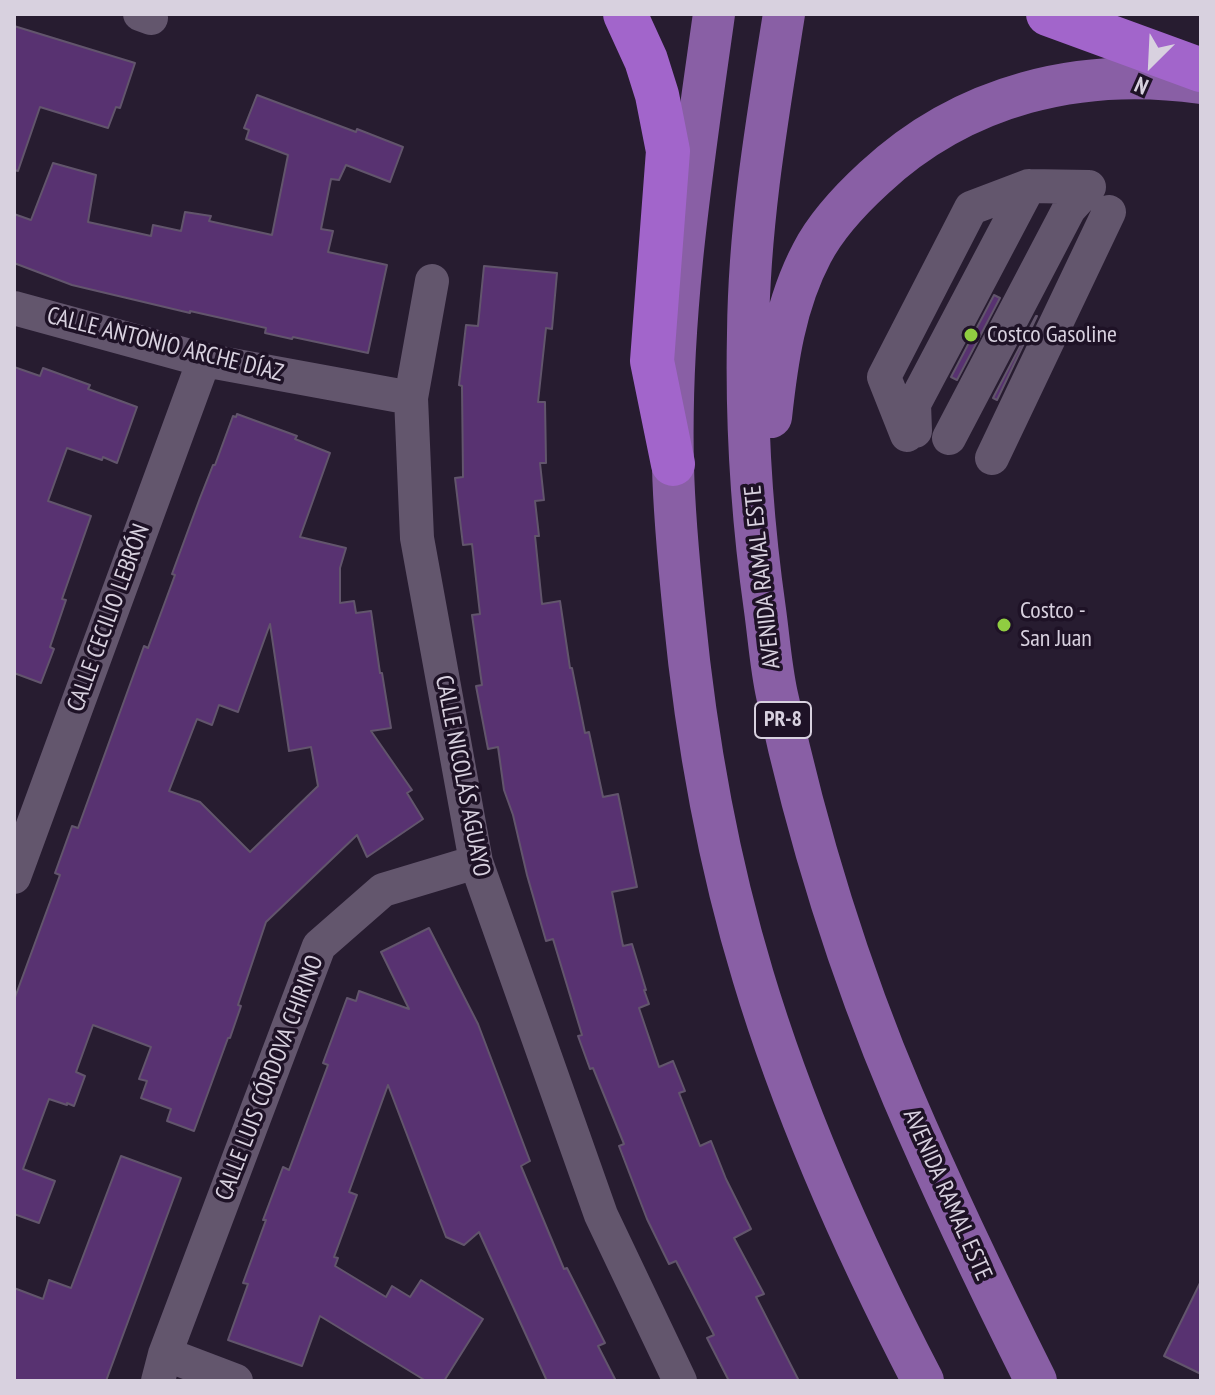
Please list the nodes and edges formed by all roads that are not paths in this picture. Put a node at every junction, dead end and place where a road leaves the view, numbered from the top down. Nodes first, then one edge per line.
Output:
1 (625, 14) edge
2 (714, 14) edge
3 (784, 14) edge
4 (1048, 14) edge
5 (1081, 14) edge
6 (1201, 43) edge
7 (1201, 70) edge
8 (1201, 83) edge
9 (1099, 200) junction
10 (432, 281) dead end
11 (14, 308) edge
12 (204, 360) junction
13 (411, 398) junction
14 (911, 433) dead end
15 (949, 438) dead end
16 (992, 458) dead end
17 (673, 464) junction
18 (751, 471) junction
19 (476, 862) junction
20 (14, 877) edge
21 (161, 1368) edge
22 (236, 1381) edge
23 (680, 1381) edge
24 (923, 1381) edge
25 (1036, 1381) edge

1 - 17 highway
2 - 17 main road
3 - 18 main road, AVENIDA RAMAL ESTE / PR-8
4 - 7 highway
5 - 6 highway
8 - 18 main road
9 - 14 street
9 - 15 street
9 - 16 street
10 - 13 street, CALLE NICOLÁS AGUAYO
11 - 12 street, CALLE ANTONIO ARCHE DÍAZ
12 - 13 street, CALLE ANTONIO ARCHE DÍAZ
12 - 20 street, CALLE CECILIO LEBRÓN
13 - 19 street, CALLE NICOLÁS AGUAYO
17 - 24 main road
18 - 25 main road, AVENIDA RAMAL ESTE / PR-8
19 - 21 street, CALLE LUIS CÓRDOVA CHIRINO
19 - 23 street, CALLE NICOLÁS AGUAYO
21 - 22 street

